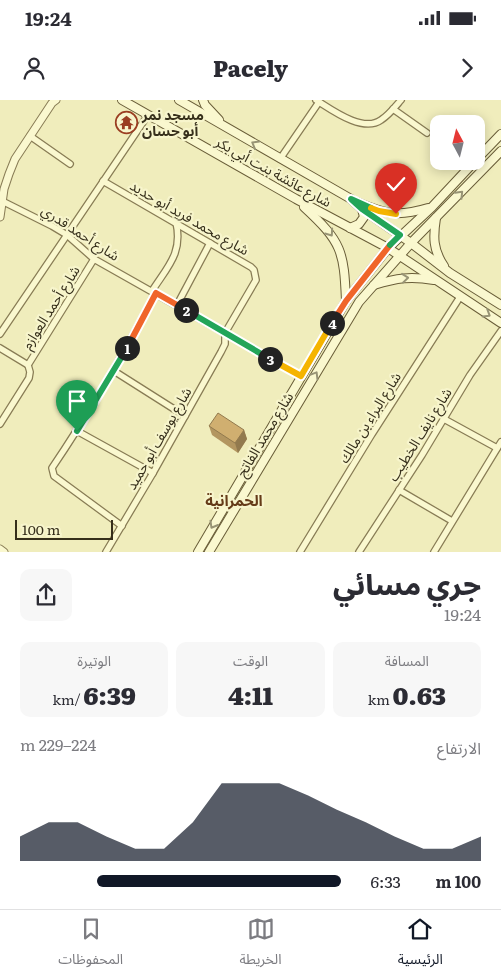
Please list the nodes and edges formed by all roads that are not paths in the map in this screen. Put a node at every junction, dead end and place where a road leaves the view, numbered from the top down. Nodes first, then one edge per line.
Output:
1 (122, 100) edge
2 (179, 100) edge
3 (202, 100) edge
4 (401, 100) edge
5 (53, 101) edge
6 (317, 101) edge
7 (395, 105) edge
8 (148, 115) junction
9 (225, 127) junction
10 (427, 132) dead end
11 (501, 134) edge
12 (30, 136) junction
13 (485, 151) edge
14 (501, 152) edge
15 (280, 159) junction
16 (70, 164) dead end
17 (467, 170) edge
18 (103, 181) junction
19 (296, 199) junction
20 (351, 199) junction
21 (2, 201) junction
22 (432, 207) junction
23 (362, 209) junction
24 (0, 217) edge
25 (436, 218) junction
26 (176, 222) junction
27 (350, 228) junction
28 (67, 235) junction
29 (400, 235) junction
30 (210, 243) junction
31 (411, 243) junction
32 (388, 248) junction
33 (400, 255) junction
34 (94, 259) junction
35 (450, 273) junction
36 (436, 280) junction
37 (374, 285) junction
38 (154, 292) junction
39 (460, 297) junction
40 (346, 301) junction
41 (177, 305) junction
42 (501, 306) edge
43 (501, 323) edge
44 (501, 331) edge
45 (0, 334) edge
46 (226, 334) junction
47 (0, 348) edge
48 (28, 365) junction
49 (114, 371) junction
50 (301, 376) junction
51 (185, 416) junction
52 (444, 419) junction
53 (0, 424) edge
54 (77, 431) junction
55 (501, 442) edge
56 (497, 448) junction
57 (153, 473) junction
58 (399, 490) junction
59 (452, 521) junction
60 (122, 526) junction
61 (0, 548) edge
62 (4, 552) edge
63 (106, 552) edge
64 (198, 552) edge
65 (209, 552) edge
66 (300, 552) edge
67 (359, 552) edge
68 (434, 552) edge

1 - 8 main road, شارع عائشة بنت أبي بكر
2 - 9 main road, شارع عائشة بنت أبي بكر
3 - 9 main road
4 - 7 street
5 - 12 street
6 - 7 street
6 - 15 street
7 - 10 street
8 - 18 street
8 - 19 main road, شارع عائشة بنت أبي بكر
15 -> 9 main road, شارع عائشة بنت أبي بكر
11 - 13 main road, شارع محمد الفاتح
12 - 16 street
12 - 21 street
25 -> 14 main road, شارع محمد الفاتح
15 - 20 main road, شارع عائشة بنت أبي بكر
17 - 22 main road, شارع محمد الفاتح
18 - 26 street, شارع محمد فريد أبو حديد
18 - 28 street
19 - 27 main road, شارع عائشة بنت أبي بكر
19 -> 40 main road
20 - 22 main road
20 - 23 main road, شارع عائشة بنت أبي بكر
21 - 24 street
21 - 28 street, شارع أحمد قدري
22 - 29 main road, شارع محمد الفاتح
23 - 27 main road
23 - 29 main road, شارع عائشة بنت أبي بكر
25 - 31 main road, شارع محمد الفاتح
25 - 35 main road
26 - 30 street, شارع محمد فريد أبو حديد
26 - 38 street
27 - 32 main road, شارع عائشة بنت أبي بكر
28 - 34 street, شارع أحمد قدري
28 - 45 street
29 - 31 main road, شارع عائشة بنت أبي بكر
29 - 32 main road, شارع محمد الفاتح
30 - 41 street
30 - 46 street, شارع محمد فريد أبو حديد
31 - 33 main road, شارع محمد الفاتح
31 - 35 main road, شارع عائشة بنت أبي بكر
32 - 33 main road, شارع عائشة بنت أبي بكر
32 - 40 main road, شارع محمد الفاتح
33 - 36 main road, شارع عائشة بنت أبي بكر
33 - 37 main road, شارع محمد الفاتح
34 - 38 street, شارع أحمد قدري
34 - 48 street, شارع أحمد العوازم
35 - 42 main road, شارع عائشة بنت أبي بكر
37 -> 36 main road
36 - 39 main road, شارع عائشة بنت أبي بكر
65 -> 37 main road, شارع محمد الفاتح
38 - 41 street, شارع أحمد قدري
38 - 49 street
39 -> 43 main road, شارع عائشة بنت أبي بكر
39 - 66 street, شارع البراء بن مالك
40 - 50 main road, شارع محمد الفاتح
41 - 46 street, شارع أحمد قدري
44 - 52 street, شارع نايف الخطيب
46 - 50 street, شارع أحمد قدري
46 - 51 street, شارع يوسف أبو حميد
47 - 48 street, شارع أحمد العوازم
48 - 53 street
49 - 51 street
49 - 54 street
50 -> 64 main road, شارع محمد الفاتح
51 - 57 street, شارع يوسف أبو حميد
52 - 56 street
52 - 58 street, شارع نايف الخطيب
54 - 57 street
54 - 60 street
55 - 56 street
56 - 59 street
57 - 60 street, شارع يوسف أبو حميد
58 - 59 street
58 - 67 street, شارع نايف الخطيب
59 - 68 street
60 - 63 street, شارع يوسف أبو حميد
61 - 62 street

